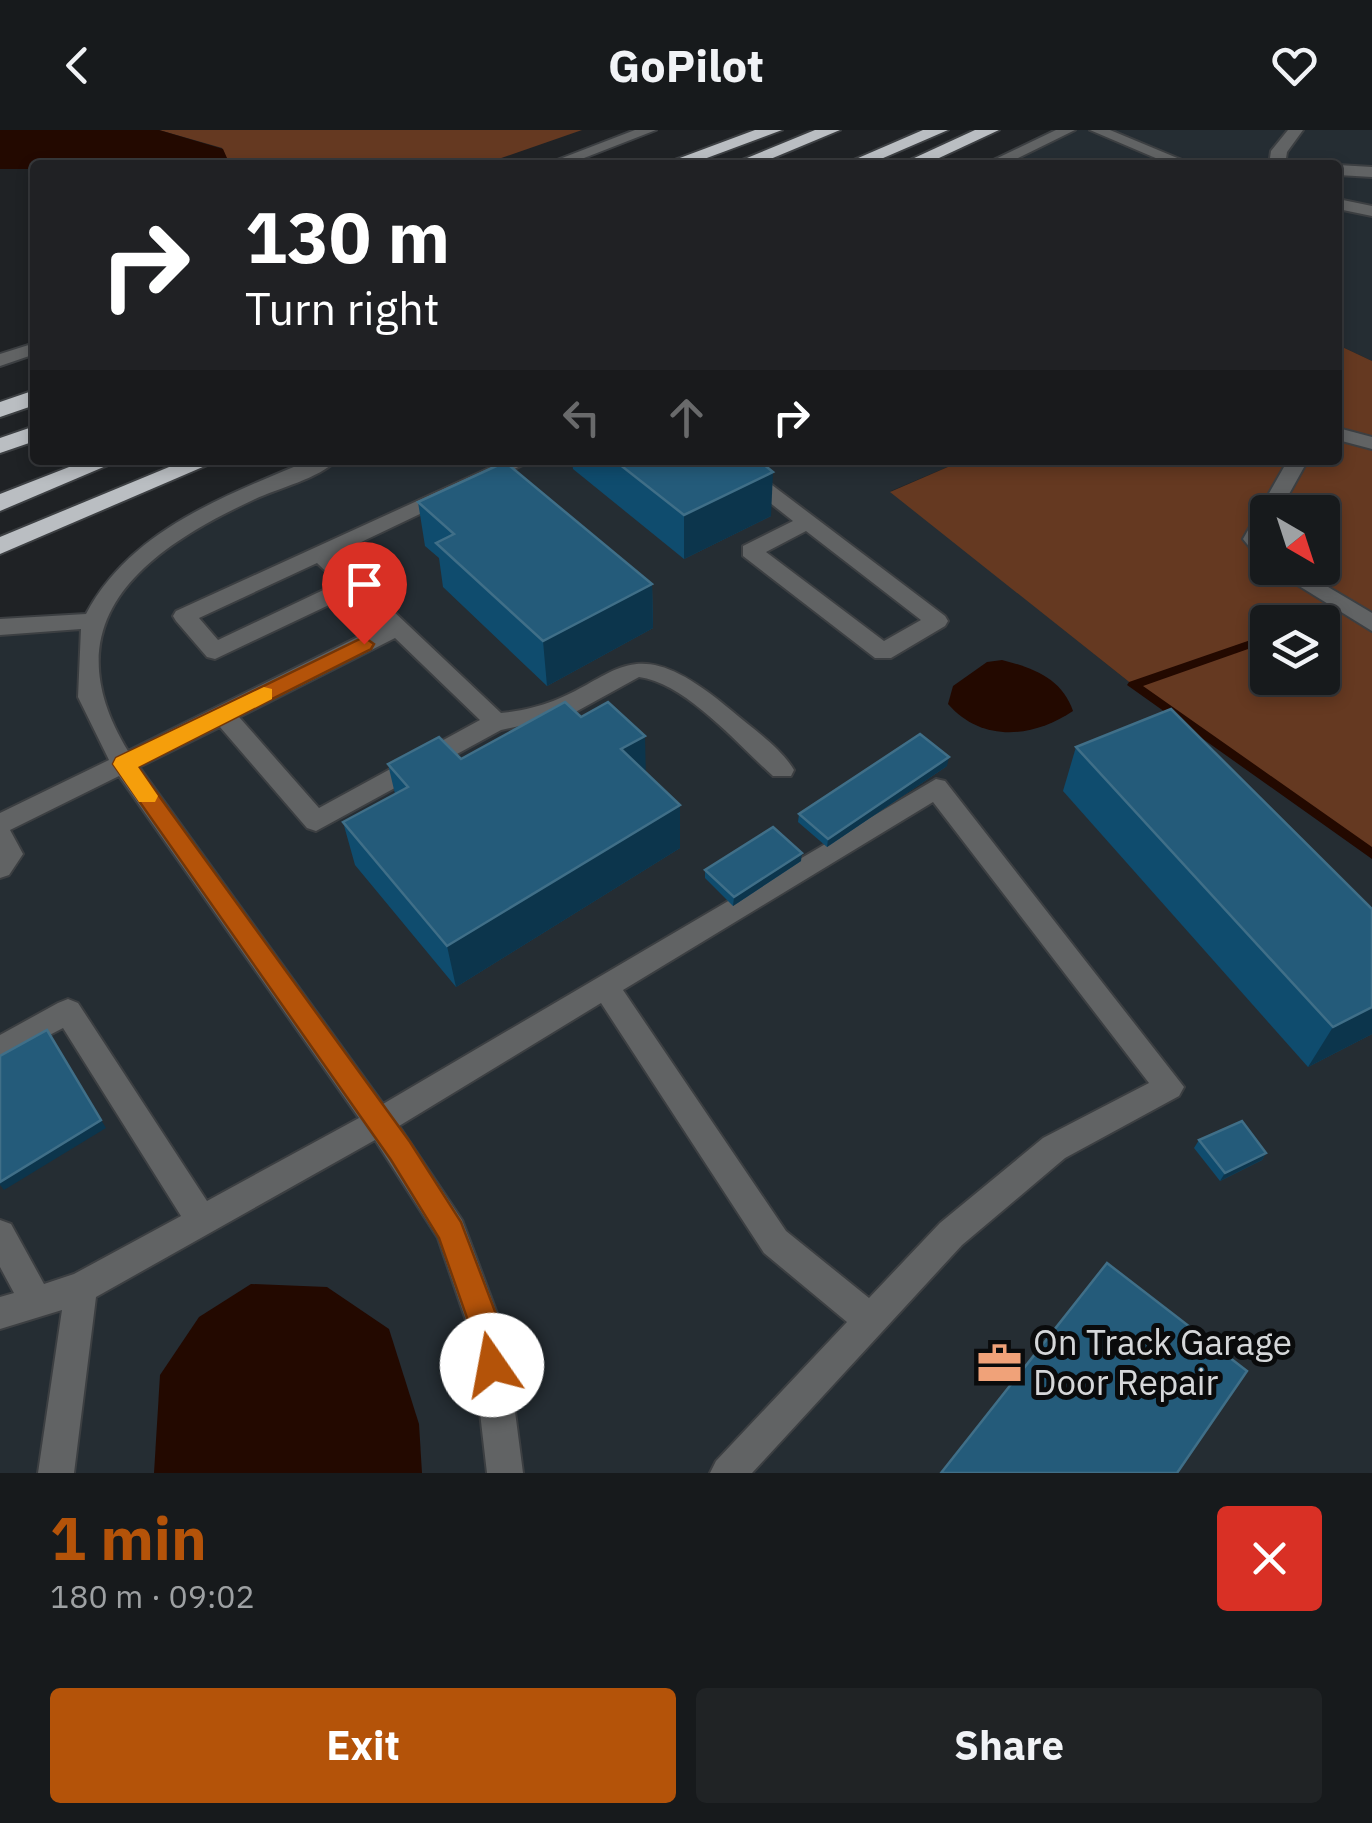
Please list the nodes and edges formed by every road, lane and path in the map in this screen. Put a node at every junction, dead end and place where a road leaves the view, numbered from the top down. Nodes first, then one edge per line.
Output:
1 (649, 130) edge
2 (773, 130) edge
3 (831, 130) edge
4 (939, 130) edge
5 (990, 130) edge
6 (1296, 130) edge
7 (1079, 136) edge
8 (566, 160) edge
9 (685, 160) edge
10 (752, 160) edge
11 (864, 160) edge
12 (920, 160) edge
13 (1006, 160) edge
14 (1126, 160) edge
15 (1168, 160) edge
16 (1278, 160) edge
17 (1342, 170) edge
18 (1372, 172) edge
19 (1342, 205) edge
20 (1372, 211) edge
21 (30, 350) edge
22 (0, 360) edge
23 (30, 399) edge
24 (0, 410) edge
25 (30, 435) edge
26 (1342, 435) edge
27 (1372, 443) edge
28 (0, 446) edge
29 (95, 465) edge
30 (195, 465) edge
31 (315, 465) edge
32 (512, 465) edge
33 (733, 465) edge
34 (1295, 465) edge
35 (1279, 495) edge
36 (0, 503) edge
37 (807, 522) junction
38 (0, 546) edge
39 (320, 553) junction
40 (354, 584) junction
41 (1309, 585) edge
42 (93, 620) junction
43 (1372, 622) edge
44 (399, 626) junction
45 (0, 628) edge
46 (223, 715) junction
47 (496, 722) junction
48 (124, 764) junction
49 (782, 770) dead end
50 (0, 824) edge
51 (0, 835) edge
52 (0, 868) edge
53 (604, 988) junction
54 (0, 1049) edge
55 (379, 1122) junction
56 (202, 1221) junction
57 (0, 1235) edge
58 (82, 1288) junction
59 (36, 1302) junction
60 (0, 1313) edge
61 (872, 1320) junction
62 (56, 1473) edge
63 (505, 1473) edge
64 (728, 1473) edge

1 - 8 street
2 - 9 highway
3 - 10 highway
4 - 11 highway
5 - 12 highway
6 - 16 street
7 - 13 street
7 - 14 street
7 - 15 street
17 - 18 street
19 - 20 street
21 - 22 street
23 - 24 highway
25 - 28 highway
26 - 27 street
29 - 36 highway
30 - 38 highway
31 - 42 street
32 - 39 street
33 - 37 street
34 - 35 street
37 - 37 street
39 - 40 street
39 - 40 street
40 - 44 street
41 - 43 street
42 - 45 street
42 - 48 street
44 - 46 street
44 - 47 street
46 - 47 street
46 - 48 street
47 - 49 street
48 - 50 street
48 - 55 street
51 - 52 street
53 - 55 street
53 - 61 street
53 - 61 street
54 - 56 street
55 - 56 street
55 - 63 street
56 - 58 street
57 - 59 street
58 - 59 street
58 - 62 street
59 - 60 street
61 - 64 street

